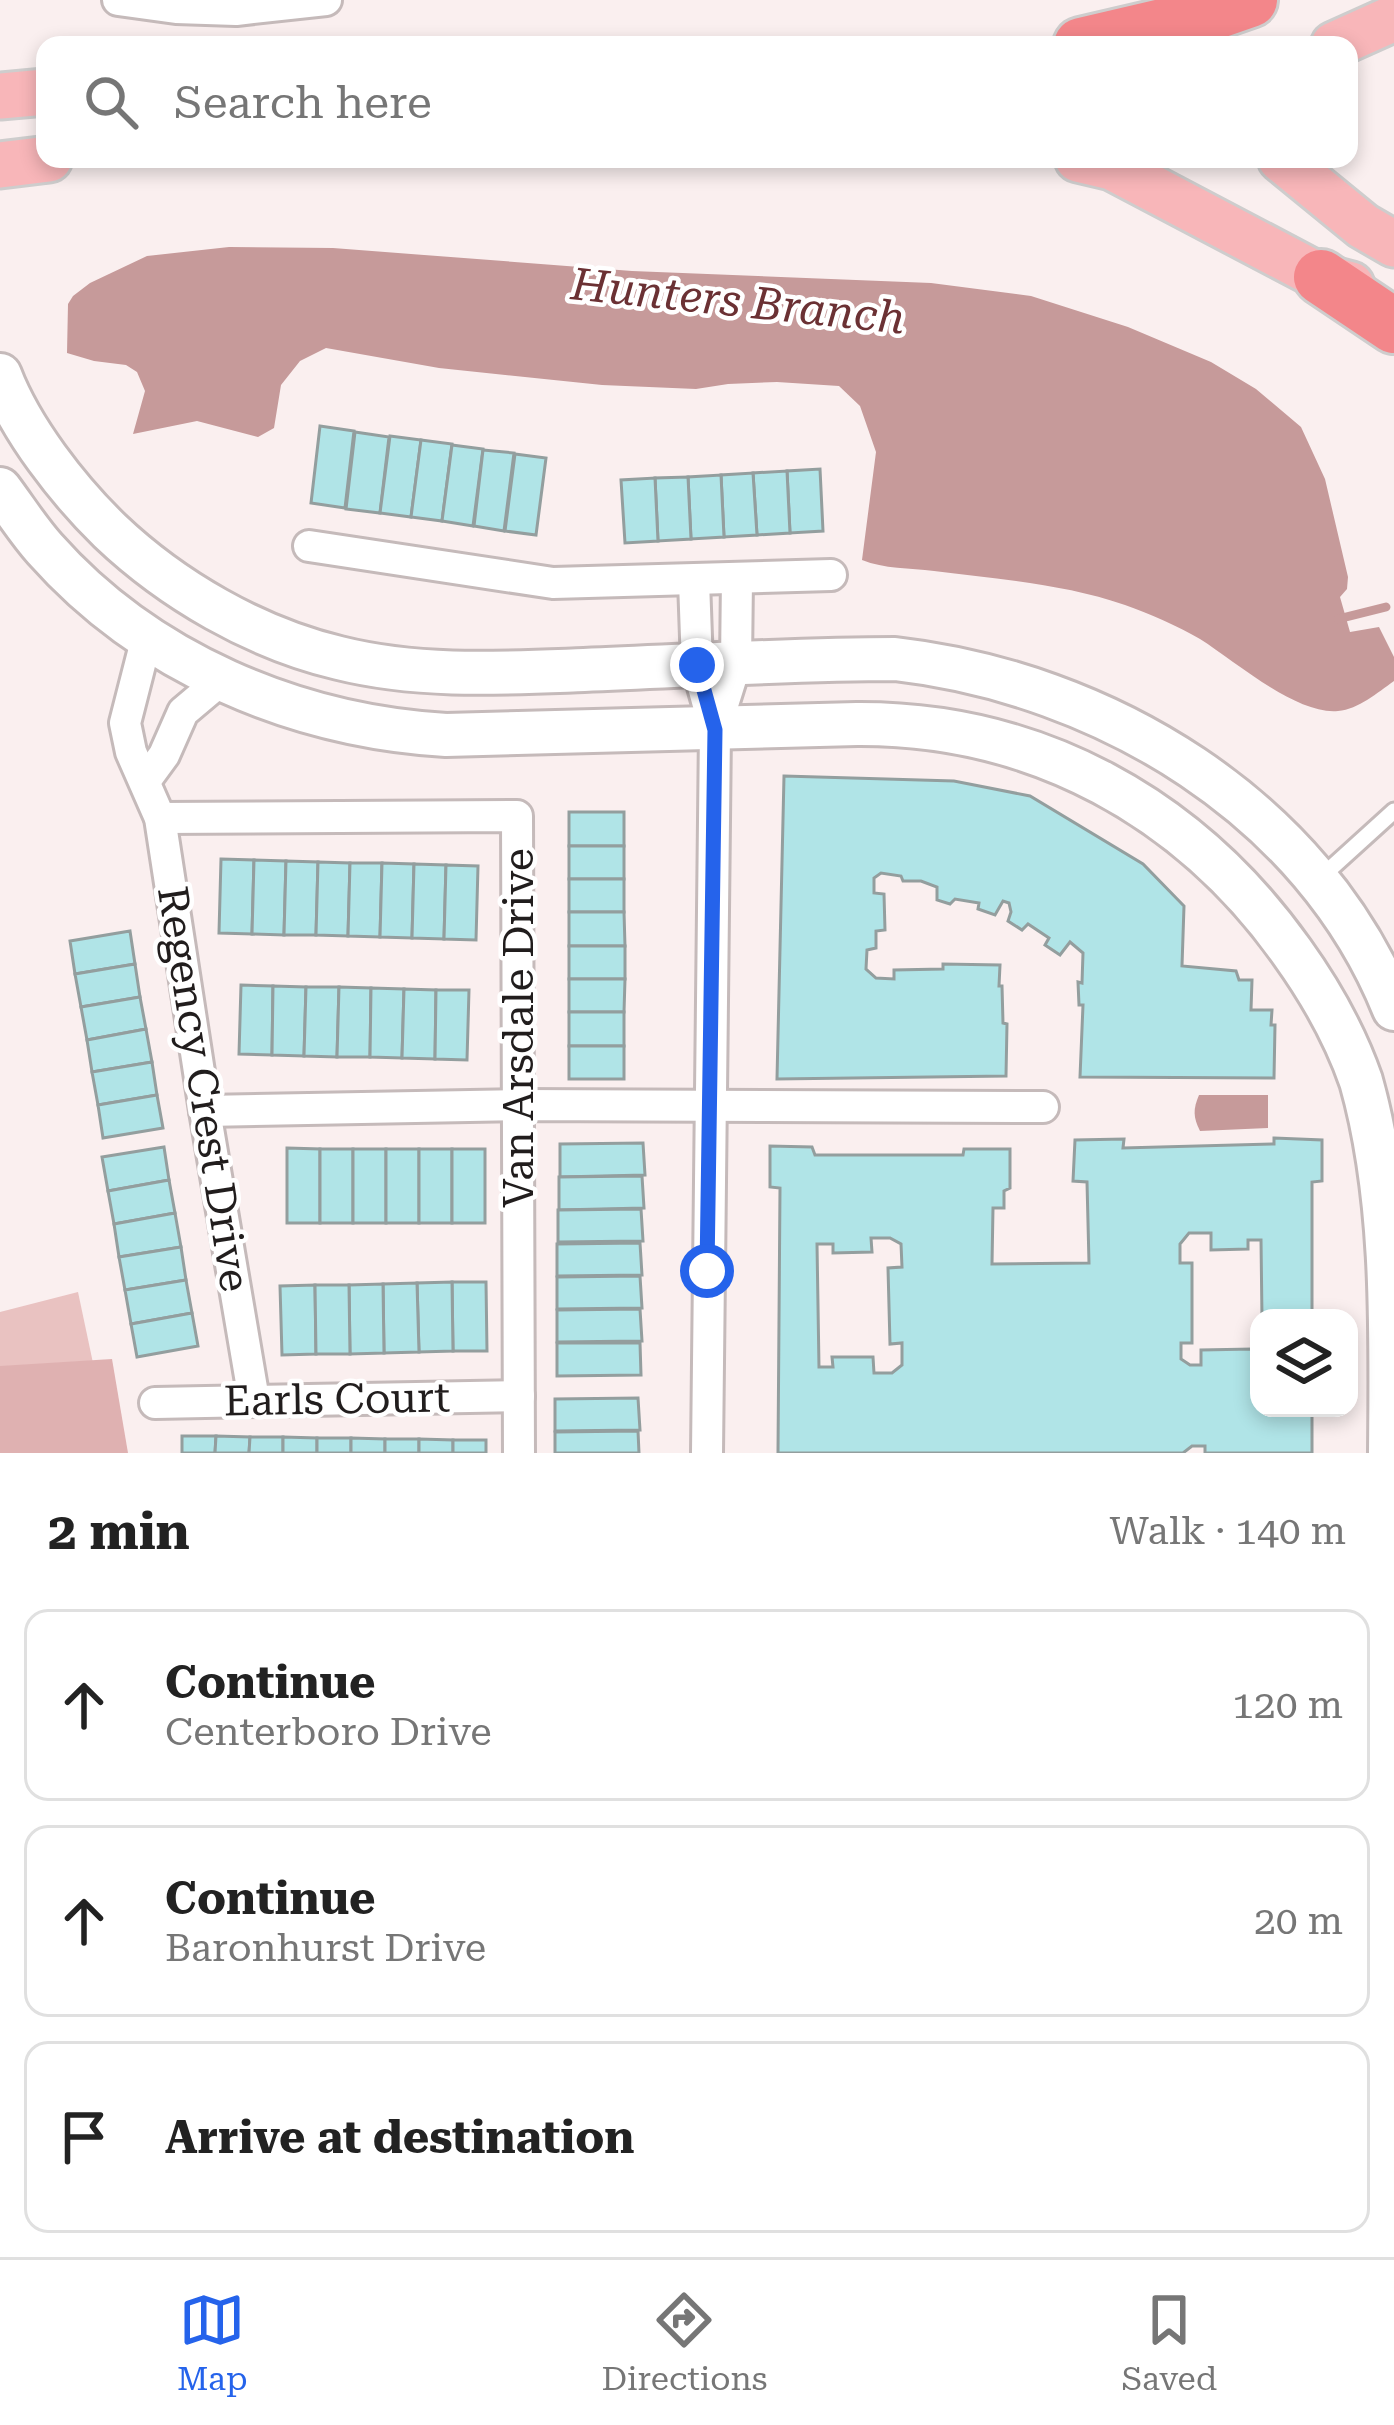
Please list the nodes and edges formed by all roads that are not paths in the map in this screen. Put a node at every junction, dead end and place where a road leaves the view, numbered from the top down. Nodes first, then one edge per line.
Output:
1 (118, 0) edge
2 (326, 0) edge
3 (1250, 0) edge
4 (1393, 18) edge
5 (1120, 36) edge
6 (1354, 36) edge
7 (1358, 53) edge
8 (36, 93) edge
9 (0, 96) edge
10 (36, 161) edge
11 (0, 165) edge
12 (1116, 168) edge
13 (1295, 168) edge
14 (1330, 168) edge
15 (1340, 208) junction
16 (1394, 244) edge
17 (1321, 277) junction
18 (1394, 297) edge
19 (1394, 326) edge
20 (0, 375) edge
21 (0, 489) edge
22 (309, 545) dead end
23 (831, 574) dead end
24 (737, 578) junction
25 (694, 580) junction
26 (147, 637) junction
27 (717, 664) junction
28 (221, 680) junction
29 (715, 730) junction
30 (146, 781) junction
31 (1394, 811) edge
32 (160, 818) junction
33 (1317, 881) junction
34 (1394, 1009) edge
35 (519, 1105) junction
36 (710, 1106) junction
37 (1042, 1107) dead end
38 (205, 1111) junction
39 (1392, 1313) edge
40 (519, 1396) junction
41 (254, 1400) junction
42 (155, 1402) dead end
43 (519, 1453) edge
44 (707, 1453) edge
45 (1390, 1453) edge

1 - 2 street
3 - 5 highway
4 - 6 main road
4 - 7 main road
8 - 9 main road
10 - 11 main road
12 - 17 main road
13 - 15 main road
14 - 15 main road
15 - 16 main road
17 - 18 main road
17 - 19 highway
20 - 27 street
21 - 26 street
22 - 25 street
23 - 24 street
24 - 25 street
24 - 27 street
25 - 27 street
26 - 28 street
26 - 30 street, Regency Crest Drive
27 - 29 street
27 - 33 street
28 - 29 street
28 - 30 street
29 - 36 street
29 - 39 street
30 - 32 street, Regency Crest Drive
31 - 33 lane
32 - 35 street, Van Arsdale Drive
32 - 38 street, Regency Crest Drive
33 - 34 street
35 - 36 street
35 - 38 street
35 - 40 street, Van Arsdale Drive
36 - 37 street
36 - 44 street
38 - 41 street, Regency Crest Drive
39 - 45 street
40 - 41 street, Earls Court
40 - 43 street, Van Arsdale Drive
41 - 42 street, Earls Court

